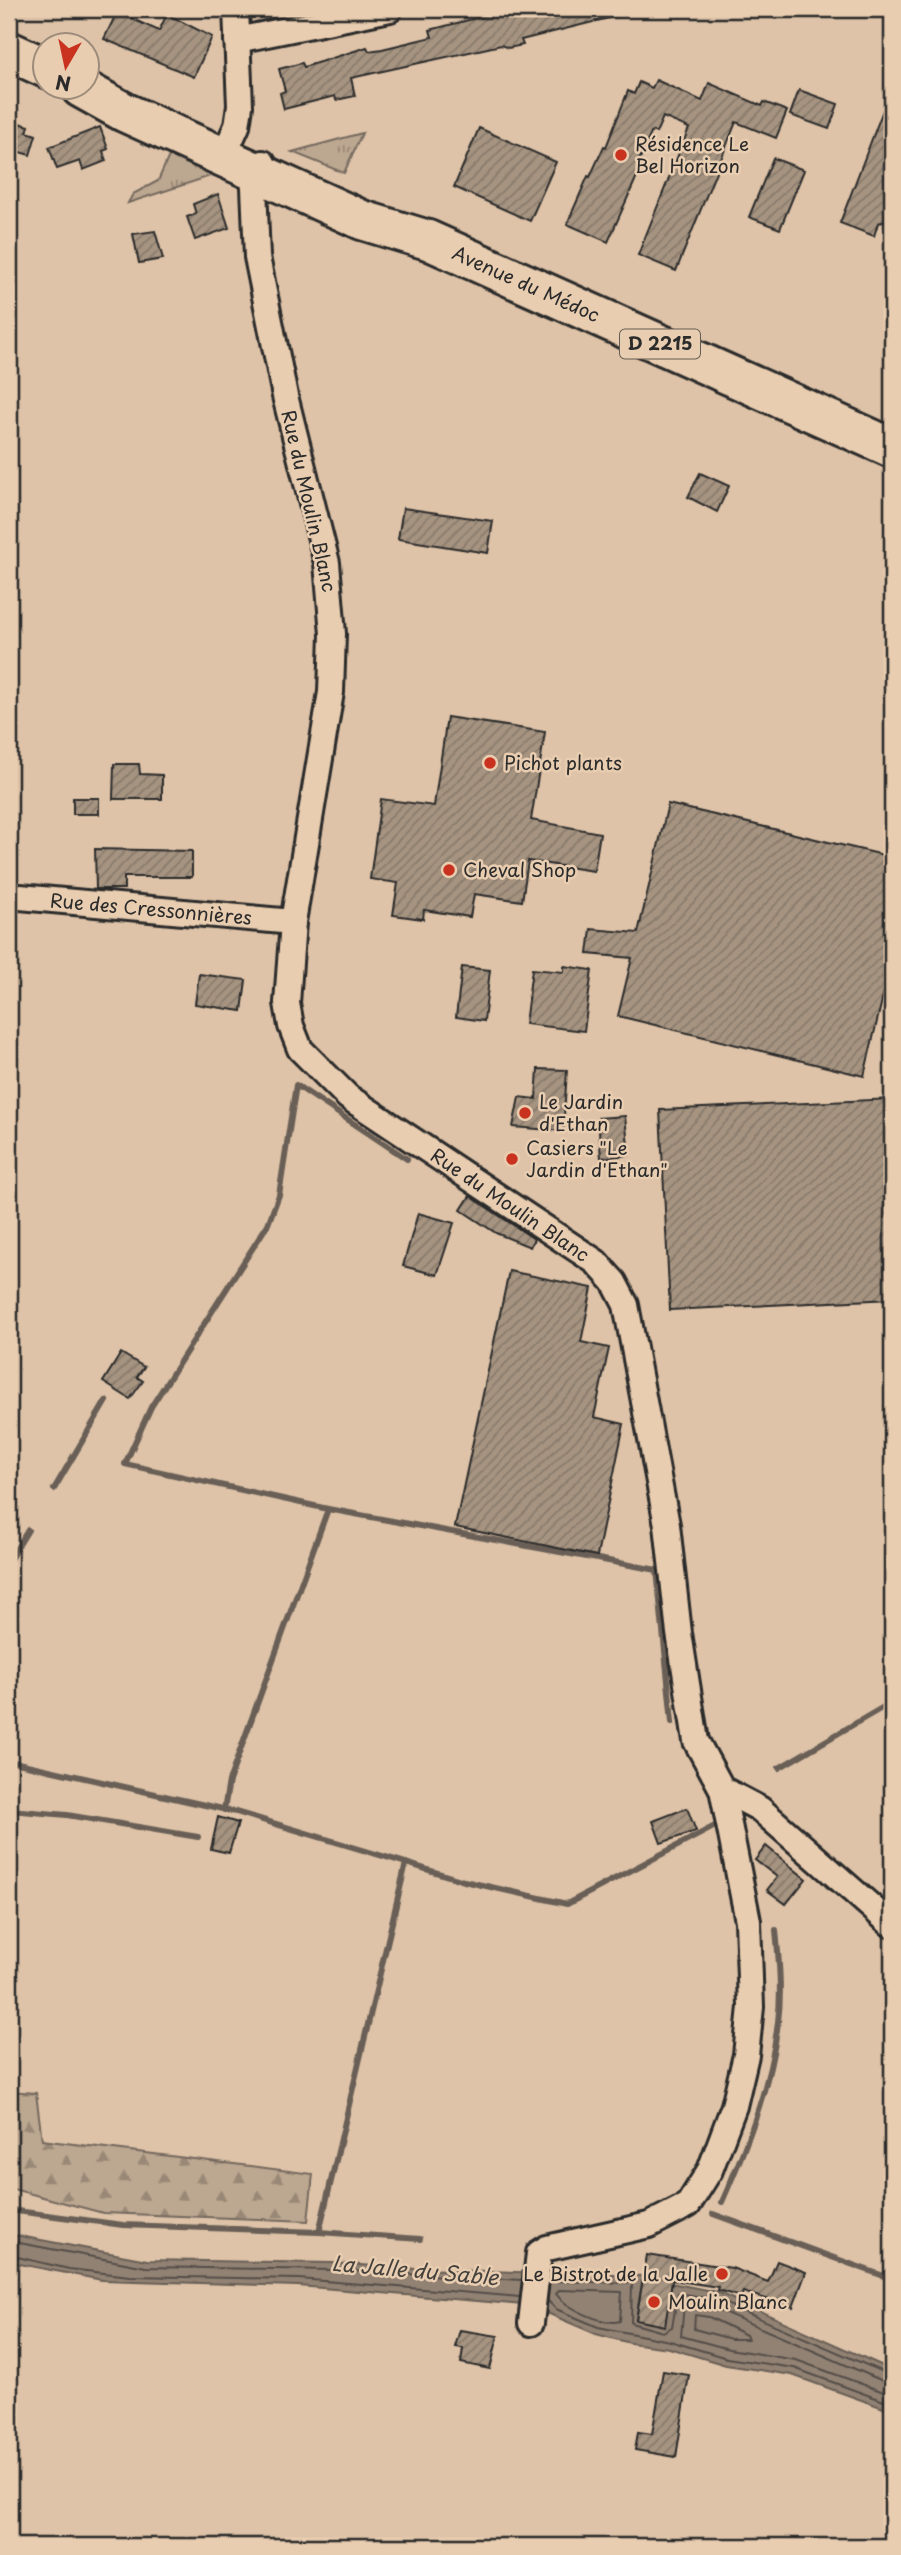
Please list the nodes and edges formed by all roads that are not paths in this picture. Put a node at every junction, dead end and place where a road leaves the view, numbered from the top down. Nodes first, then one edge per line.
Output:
1 (236, 9) edge
2 (390, 9) edge
3 (356, 13) edge
4 (237, 40) junction
5 (9, 51) edge
6 (32, 62) edge
7 (102, 86) edge
8 (102, 100) edge
9 (227, 149) junction
10 (262, 165) junction
11 (892, 448) edge
12 (9, 896) edge
13 (293, 922) junction
14 (722, 1789) junction
15 (892, 1925) edge
16 (531, 2323) dead end

1 - 4 street
2 - 3 street
3 - 4 street
4 - 9 street
5 - 6 main road
7 - 9 main road, Avenue du Médoc / D 2215
8 - 9 main road, Avenue du Médoc / D 2215
9 - 10 main road, Avenue du Médoc / D 2215
10 - 11 main road, Avenue du Médoc / D 2215
10 - 13 street, Rue du Moulin Blanc
12 - 13 street, Rue des Cressonnières
13 - 14 street, Rue du Moulin Blanc
14 - 15 street
14 - 16 street, Rue du Moulin Blanc

